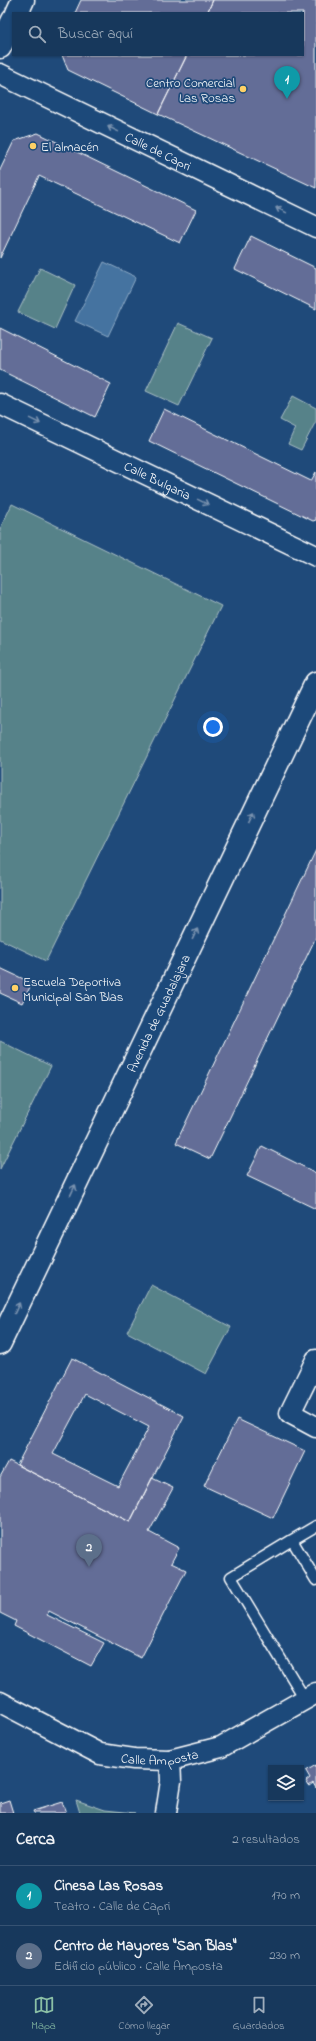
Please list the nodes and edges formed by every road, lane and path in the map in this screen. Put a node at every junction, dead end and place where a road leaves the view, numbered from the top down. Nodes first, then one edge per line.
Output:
1 (23, 0) edge
2 (17, 12) edge
3 (12, 22) edge
4 (0, 47) edge
5 (0, 74) edge
6 (316, 227) edge
7 (0, 404) edge
8 (316, 556) edge
9 (316, 682) edge
10 (0, 1343) edge
11 (316, 1360) edge
12 (316, 1427) edge
13 (316, 1526) edge
14 (292, 1540) junction
15 (316, 1580) edge
16 (310, 1696) edge
17 (0, 1702) edge
18 (170, 1760) junction
19 (166, 1813) edge

1 - 2 street
3 - 4 street
6 -> 5 street, Calle de Capri
7 -> 8 street, Calle Bulgaria
10 -> 9 street, Avenida de Guadalajara
11 - 12 street
13 - 14 lane
14 - 15 lane
14 - 16 lane
16 - 18 street, Calle Amposta
17 - 18 street, Calle Amposta
18 - 19 street

